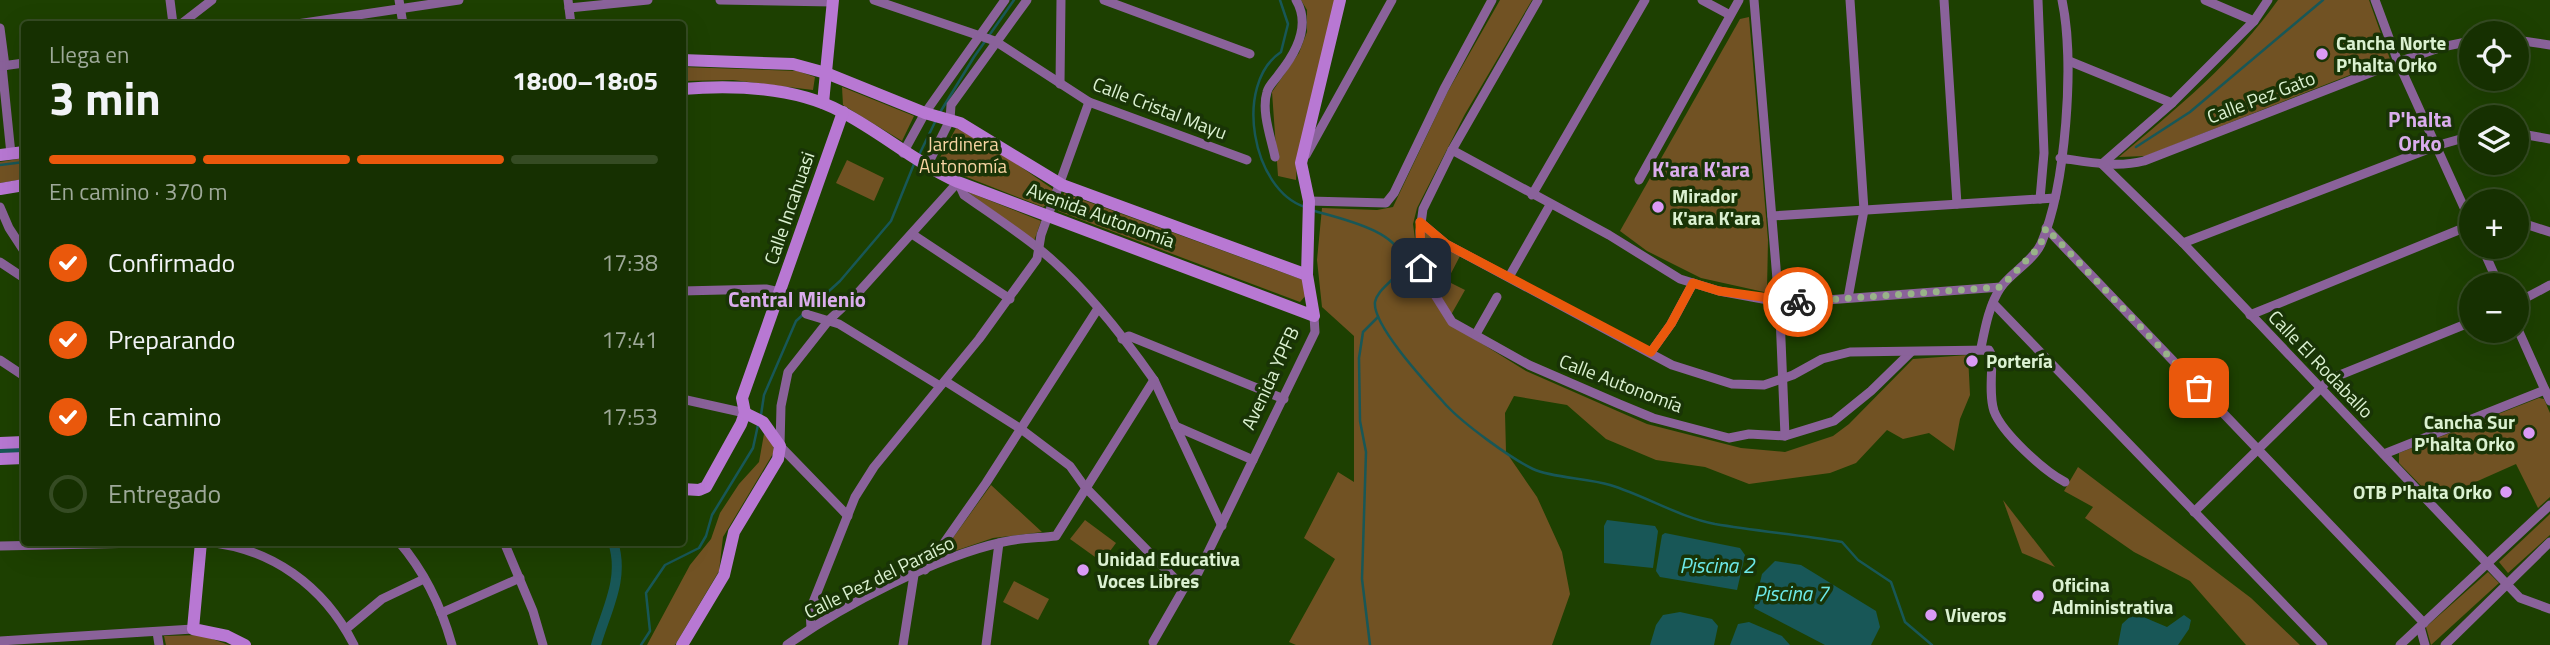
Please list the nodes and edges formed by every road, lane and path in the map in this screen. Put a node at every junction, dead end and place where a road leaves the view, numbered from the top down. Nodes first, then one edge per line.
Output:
1 (170, 0) edge
2 (212, 0) edge
3 (459, 0) edge
4 (648, 0) edge
5 (720, 0) edge
6 (874, 0) edge
7 (1004, 0) edge
8 (1027, 0) edge
9 (1061, 0) edge
10 (1104, 0) edge
11 (1296, 0) edge
12 (1340, 0) edge
13 (1392, 0) edge
14 (1492, 0) edge
15 (1538, 0) edge
16 (1645, 0) edge
17 (1702, 0) edge
18 (1739, 0) edge
19 (1754, 0) edge
20 (1850, 0) edge
21 (1944, 0) edge
22 (2038, 0) edge
23 (2062, 0) edge
24 (2204, 0) edge
25 (2268, 0) edge
26 (2375, 0) edge
27 (833, 1) edge
28 (400, 4) edge
29 (569, 4) edge
30 (1730, 15) junction
31 (173, 21) edge
32 (185, 21) edge
33 (312, 21) edge
34 (2254, 21) junction
35 (0, 28) edge
36 (978, 38) junction
37 (995, 41) junction
38 (2529, 42) edge
39 (2459, 43) edge
40 (2550, 45) edge
41 (1250, 54) dead end
42 (686, 60) edge
43 (2069, 61) junction
44 (2398, 62) junction
45 (21, 63) edge
46 (2, 66) edge
47 (826, 73) junction
48 (1060, 85) junction
49 (686, 89) edge
50 (1089, 102) junction
51 (823, 103) junction
52 (2172, 103) junction
53 (843, 112) junction
54 (925, 113) junction
55 (950, 120) junction
56 (2529, 135) edge
57 (2550, 138) edge
58 (2459, 139) edge
59 (2439, 145) junction
60 (1452, 150) junction
61 (904, 153) junction
62 (12, 154) edge
63 (1275, 157) dead end
64 (2060, 158) junction
65 (1247, 160) dead end
66 (1301, 163) junction
67 (2102, 164) junction
68 (926, 168) junction
69 (1639, 180) dead end
70 (958, 182) junction
71 (1062, 185) junction
72 (21, 186) edge
73 (0, 189) edge
74 (2459, 194) edge
75 (1532, 195) junction
76 (2055, 198) junction
77 (2040, 199) junction
78 (1549, 205) junction
79 (1957, 205) junction
80 (0, 207) edge
81 (1309, 207) junction
82 (1864, 210) junction
83 (1049, 216) junction
84 (1772, 216) junction
85 (1420, 222) junction
86 (2529, 225) edge
87 (2046, 228) junction
88 (2459, 229) edge
89 (2550, 232) edge
90 (912, 234) junction
91 (2183, 243) junction
92 (21, 246) edge
93 (1038, 248) junction
94 (0, 262) edge
95 (1307, 275) junction
96 (21, 276) edge
97 (1509, 277) junction
98 (1693, 283) junction
99 (2550, 285) edge
100 (2001, 287) junction
101 (686, 291) edge
102 (780, 292) junction
103 (2529, 296) edge
104 (1497, 297) dead end
105 (1848, 298) junction
106 (1010, 299) junction
107 (1779, 302) junction
108 (1993, 303) junction
109 (1097, 310) junction
110 (806, 314) dead end
111 (2250, 315) junction
112 (1314, 316) junction
113 (829, 320) junction
114 (2459, 327) edge
115 (1476, 334) junction
116 (1122, 339) junction
117 (2524, 343) edge
118 (1981, 348) junction
119 (1651, 352) junction
120 (1911, 352) junction
121 (0, 360) edge
122 (21, 374) edge
123 (1780, 379) junction
124 (1154, 380) junction
125 (942, 383) junction
126 (2320, 389) junction
127 (2545, 390) junction
128 (1284, 399) junction
129 (686, 400) edge
130 (2550, 401) edge
131 (754, 418) junction
132 (1175, 426) junction
133 (1021, 429) junction
134 (1784, 436) junction
135 (21, 442) edge
136 (0, 443) edge
137 (780, 446) junction
138 (2257, 448) junction
139 (2384, 454) junction
140 (0, 458) edge
141 (21, 458) edge
142 (1252, 460) junction
143 (2064, 481) dead end
144 (1085, 487) junction
145 (686, 489) edge
146 (2550, 505) edge
147 (2194, 512) junction
148 (848, 516) junction
149 (1222, 526) junction
150 (2550, 542) edge
151 (999, 543) junction
152 (0, 546) edge
153 (21, 546) edge
154 (203, 546) edge
155 (236, 546) edge
156 (402, 546) edge
157 (506, 546) edge
158 (2490, 562) junction
159 (925, 570) junction
160 (914, 575) junction
161 (520, 578) junction
162 (424, 579) junction
163 (2507, 582) junction
164 (1184, 589) junction
165 (2550, 609) edge
166 (441, 613) junction
167 (2422, 625) junction
168 (346, 628) junction
169 (811, 628) junction
170 (193, 629) junction
171 (157, 632) junction
172 (0, 641) edge
173 (86, 641) edge
174 (1153, 642) dead end
175 (159, 645) edge
176 (244, 645) edge
177 (355, 645) edge
178 (452, 645) edge
179 (543, 645) edge
180 (682, 645) edge
181 (787, 645) edge
182 (903, 645) edge
183 (986, 645) edge
184 (2323, 645) edge
185 (2400, 645) edge
186 (2425, 645) edge
187 (2445, 645) edge

1 - 31 street
2 - 32 street
3 - 28 street
4 - 29 street
5 - 27 street
6 - 36 street, Calle Cristal Mayu
7 - 36 street
8 - 37 street
9 - 48 street
10 - 41 street
11 - 63 street
12 - 66 street
13 - 66 street
14 - 81 street
15 - 60 street
16 - 75 street
17 - 30 street
18 - 30 street
19 - 84 street
20 - 82 street
21 - 79 street
22 - 77 street
23 - 43 street
24 - 34 street
25 - 34 street
26 - 44 street
27 - 47 street
28 - 33 street
30 - 69 street
34 - 52 street
35 - 46 street
36 - 37 street, Calle Cristal Mayu
36 - 54 street
37 - 48 street, Calle Cristal Mayu
37 - 55 street
38 - 40 street
39 - 44 street, Calle Pez Gato
42 - 47 street, Avenida Autonomía
43 - 52 street
43 - 64 street
44 - 59 street
44 - 67 street, Calle Pez Gato
45 - 46 street
46 - 62 street
47 - 51 street
47 - 54 street, Avenida Autonomía
48 - 50 street, Calle Cristal Mayu
49 - 51 street, Avenida Autonomía
50 - 65 street, Calle Cristal Mayu
50 - 71 street
51 - 53 street, Avenida Autonomía
52 - 67 street
53 - 61 street, Avenida Autonomía
53 - 102 street, Calle Incahuasi
54 - 55 street, Avenida Autonomía
54 - 61 street
55 - 68 street
55 - 71 street, Avenida Autonomía
56 - 57 street
58 - 59 street
59 - 74 street
59 - 91 street
60 - 75 street
60 - 85 street
61 - 68 street, Avenida Autonomía
64 - 67 street
64 - 76 street
66 - 81 street, Avenida YPFB
67 - 91 street, Calle El Rodaballo
68 - 70 street, Avenida Autonomía
70 - 83 street, Avenida Autonomía
70 - 90 street
70 - 93 street
71 - 83 street
71 - 95 street, Avenida Autonomía
72 - 73 street
75 - 78 street
76 - 77 street
76 - 87 street
77 - 79 street
78 - 97 street
78 - 98 street
79 - 82 street
80 - 92 street
81 - 95 street, Avenida YPFB
82 - 84 street
82 - 105 street
83 - 93 street
83 - 112 street, Avenida Autonomía
84 - 107 street
85 - 97 street
85 - 115 street, Calle Autonomía
86 - 89 street
87 - 100 street
87 - 138 street
88 - 111 street
90 - 106 street
90 - 113 street
91 - 111 street, Calle El Rodaballo
93 - 106 street
93 - 109 street
94 - 96 street
95 - 112 street, Avenida YPFB
97 - 119 street
98 - 107 street
98 - 119 street
99 - 103 street
100 - 105 street
100 - 108 street
101 - 102 street
102 - 131 street, Calle Incahuasi
104 - 115 street
105 - 107 street
106 - 125 street
107 - 123 street
108 - 118 street
108 - 147 street
109 - 116 street
109 - 133 street
110 - 113 street
111 - 126 street, Calle El Rodaballo
112 - 128 street, Avenida YPFB
113 - 125 street
113 - 137 street
114 - 126 street
115 - 134 street, Calle Autonomía
116 - 124 street
116 - 128 street
117 - 127 street
118 - 120 street
118 - 143 street
119 - 123 street
120 - 123 street
120 - 134 street, Calle Autonomía
121 - 122 street
123 - 134 street
124 - 132 street
124 - 144 street, Calle Pez del Paraíso
125 - 133 street
125 - 148 street
126 - 138 street
126 - 139 street, Calle El Rodaballo
127 - 130 street
127 - 139 street
128 - 142 street, Avenida YPFB
129 - 131 street
131 - 137 street
131 - 145 street, Calle Incahuasi
132 - 142 street
132 - 149 street
133 - 144 street
133 - 159 street
135 - 136 street
137 - 148 street
137 - 180 street
138 - 147 street
138 - 167 street
139 - 158 street, Calle El Rodaballo
140 - 141 street
142 - 149 street, Avenida YPFB
144 - 151 street, Calle Pez del Paraíso
144 - 164 street
146 - 158 street
147 - 184 street
148 - 169 street
149 - 164 street, Avenida YPFB
150 - 163 street
151 - 159 street, Calle Pez del Paraíso
151 - 183 street
152 - 153 street
154 - 170 street
155 - 168 street
156 - 162 street
157 - 161 street
158 - 163 street, Calle El Rodaballo
158 - 167 street
159 - 160 street, Calle Pez del Paraíso
160 - 169 street, Calle Pez del Paraíso
160 - 182 street
161 - 166 street
161 - 179 street
162 - 166 street
162 - 168 street
163 - 165 street, Calle El Rodaballo
163 - 187 street
164 - 174 street, Avenida YPFB
166 - 178 street
167 - 185 street
167 - 186 street
168 - 177 street
169 - 181 street, Calle Pez del Paraíso
170 - 171 street
170 - 176 street
171 - 173 street
171 - 175 street
172 - 173 street

